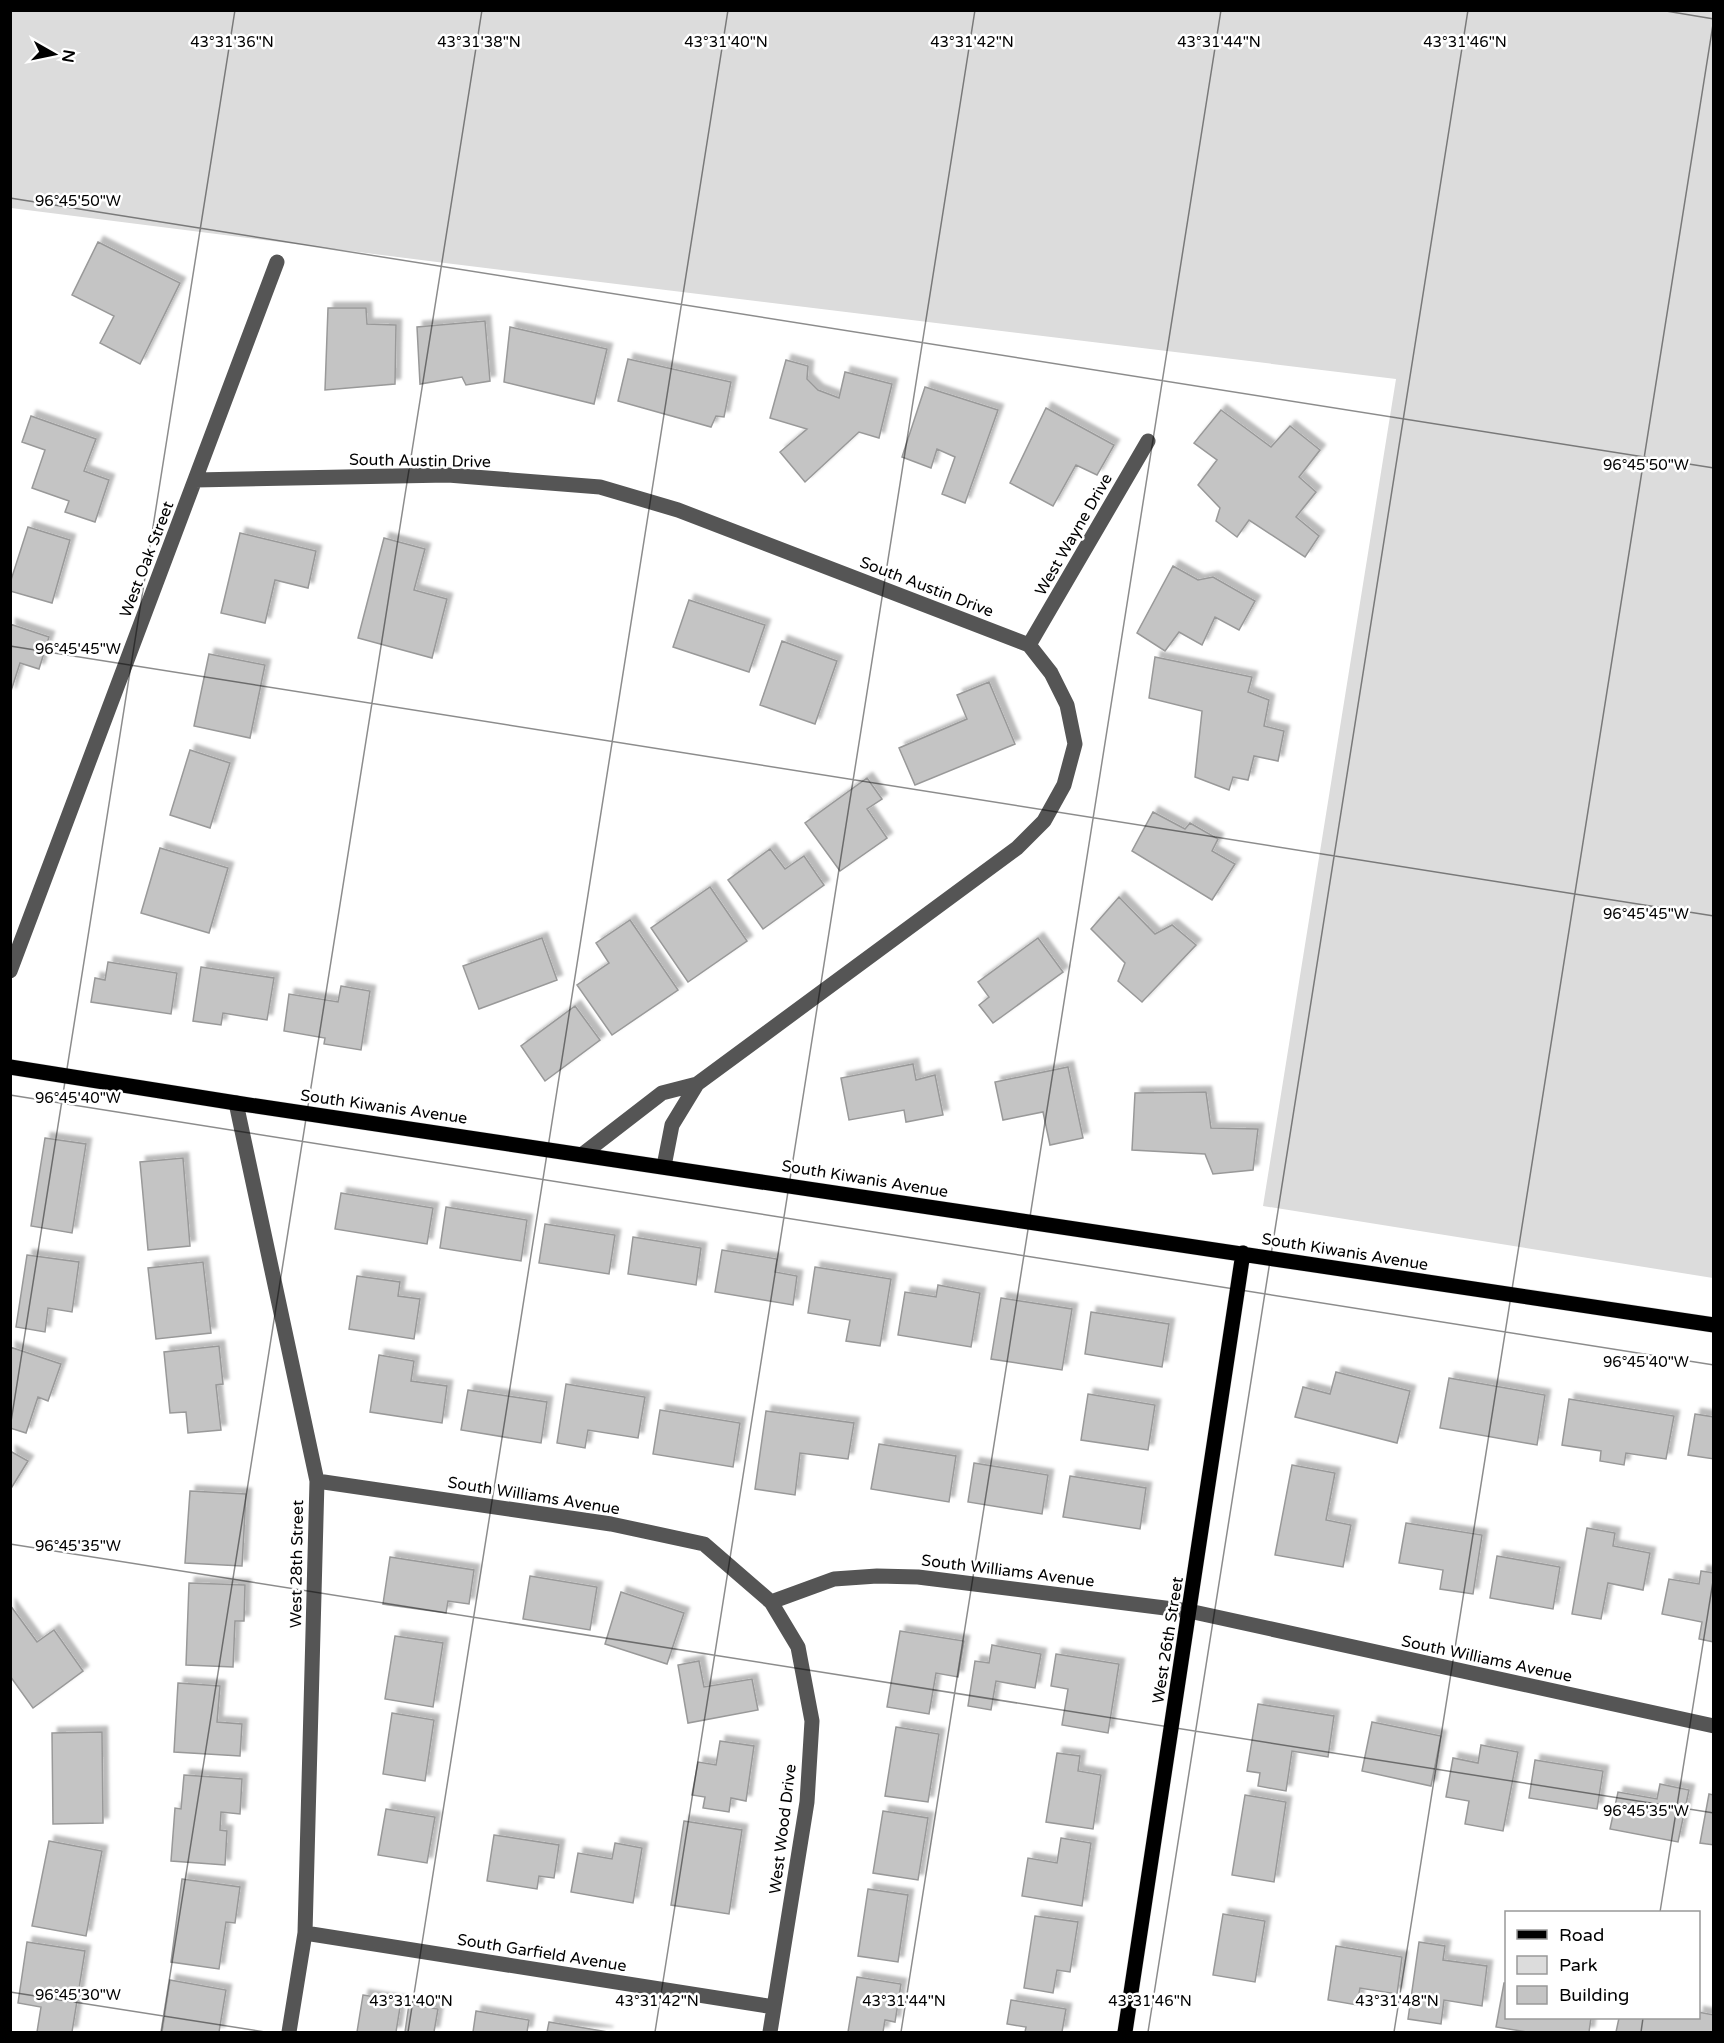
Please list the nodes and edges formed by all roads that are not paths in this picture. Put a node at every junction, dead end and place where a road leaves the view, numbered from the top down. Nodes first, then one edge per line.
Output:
1 (277, 262) dead end
2 (1148, 441) dead end
3 (195, 480) junction
4 (1029, 645) junction
5 (10, 971) edge
6 (10, 1067) edge
7 (697, 1084) junction
8 (236, 1103) junction
9 (583, 1154) junction
10 (664, 1166) junction
11 (1243, 1253) junction
12 (1713, 1325) edge
13 (316, 1481) junction
14 (771, 1602) junction
15 (1190, 1611) junction
16 (1713, 1726) edge
17 (305, 1933) junction
18 (774, 2007) junction
19 (289, 2032) edge
20 (770, 2032) edge
21 (1125, 2032) edge

1 - 3 street, West Oak Street
2 - 4 street, West Wayne Drive
3 - 4 street, South Austin Drive
3 - 5 street, West Oak Street
4 - 7 street
6 - 8 main road, South Kiwanis Avenue
7 - 9 street
7 - 10 street
8 - 9 main road, South Kiwanis Avenue
8 - 13 street, West 28th Street
9 - 10 main road, South Kiwanis Avenue
10 - 11 main road, South Kiwanis Avenue
11 - 12 main road, South Kiwanis Avenue
11 - 15 main road, West 26th Street
13 - 14 street, South Williams Avenue
13 - 17 street, West 28th Street
14 - 15 street, South Williams Avenue
14 - 18 street, West Wood Drive
15 - 16 street, South Williams Avenue
15 - 21 main road, West 26th Street
17 - 18 street, South Garfield Avenue
17 - 19 street, West 28th Street
18 - 20 street, West Wood Drive

